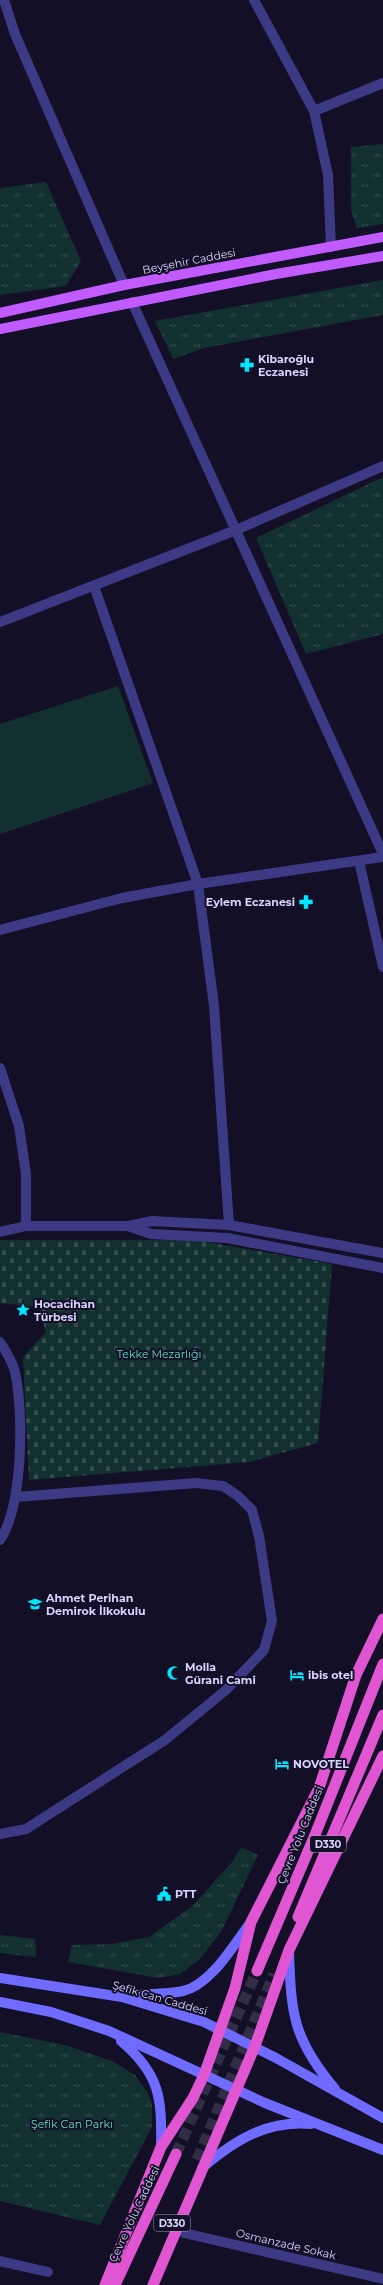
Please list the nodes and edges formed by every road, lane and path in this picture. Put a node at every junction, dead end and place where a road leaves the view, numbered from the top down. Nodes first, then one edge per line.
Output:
1 (4, 0) edge
2 (254, 0) edge
3 (383, 83) edge
4 (314, 112) junction
5 (383, 238) edge
6 (331, 247) junction
7 (383, 256) edge
8 (124, 285) junction
9 (132, 302) junction
10 (0, 313) edge
11 (0, 328) edge
12 (383, 466) edge
13 (236, 530) junction
14 (94, 586) junction
15 (0, 622) edge
16 (383, 854) edge
17 (383, 857) edge
18 (359, 861) junction
19 (198, 884) junction
20 (0, 930) edge
21 (383, 967) edge
22 (0, 1068) edge
23 (229, 1225) junction
24 (26, 1226) junction
25 (128, 1226) junction
26 (0, 1232) edge
27 (383, 1253) edge
28 (383, 1268) edge
29 (0, 1342) edge
30 (16, 1496) junction
31 (0, 1540) edge
32 (383, 1619) edge
33 (383, 1664) edge
34 (383, 1715) edge
35 (383, 1756) edge
36 (0, 1834) edge
37 (251, 1922) junction
38 (289, 1950) junction
39 (257, 1971) tunnel mouth
40 (274, 1974) tunnel mouth
41 (0, 1978) edge
42 (115, 1996) junction
43 (0, 2002) edge
44 (221, 2029) junction
45 (109, 2031) junction
46 (255, 2046) junction
47 (204, 2075) junction
48 (236, 2090) junction
49 (341, 2095) junction
50 (383, 2118) edge
51 (326, 2126) junction
52 (161, 2147) junction
53 (383, 2150) edge
54 (176, 2154) tunnel mouth
55 (199, 2165) junction
56 (184, 2233) dead end
57 (0, 2261) edge
58 (48, 2272) dead end
59 (383, 2279) edge
60 (105, 2285) edge
61 (115, 2285) edge
62 (146, 2285) edge
63 (153, 2285) edge

1 - 8 street
2 - 4 street
3 - 4 street
4 - 6 street
5 - 6 main road, Beyşehir Caddesi
6 - 8 main road, Beyşehir Caddesi
7 - 9 main road
8 - 10 main road, Beyşehir Caddesi
9 - 11 main road
9 - 13 street
12 - 13 street
13 - 14 street
13 - 16 street
14 - 15 street
14 - 19 street
17 - 18 street
18 - 19 street
18 - 21 street
19 - 20 street
19 - 23 street
22 - 24 street
23 - 25 street
23 - 27 street
24 - 25 street
24 - 26 street
25 - 28 street
29 - 30 street
30 - 31 street
30 - 36 street
32 - 37 highway
33 - 39 highway, Çevre Yolu Caddesi
34 - 40 highway, D330
35 - 38 highway
37 - 42 main road
37 - 44 highway
38 - 46 highway
38 - 49 main road
41 - 42 main road, Şefik Can Caddesi
42 - 44 main road, Şefik Can Caddesi
43 - 45 main road
44 - 46 main road, Şefik Can Caddesi
44 - 47 highway
45 - 47 main road
45 - 52 main road
46 - 48 highway
46 - 49 main road, Şefik Can Caddesi
47 - 48 main road
47 - 52 highway
48 - 51 main road
48 - 55 highway
49 - 50 main road, Şefik Can Caddesi
51 - 53 main road
51 - 55 main road
52 - 60 highway
54 - 61 highway, Çevre Yolu Caddesi
55 - 62 highway, D330
55 - 63 highway
56 - 59 street, Osmanzade Sokak
57 - 58 street

